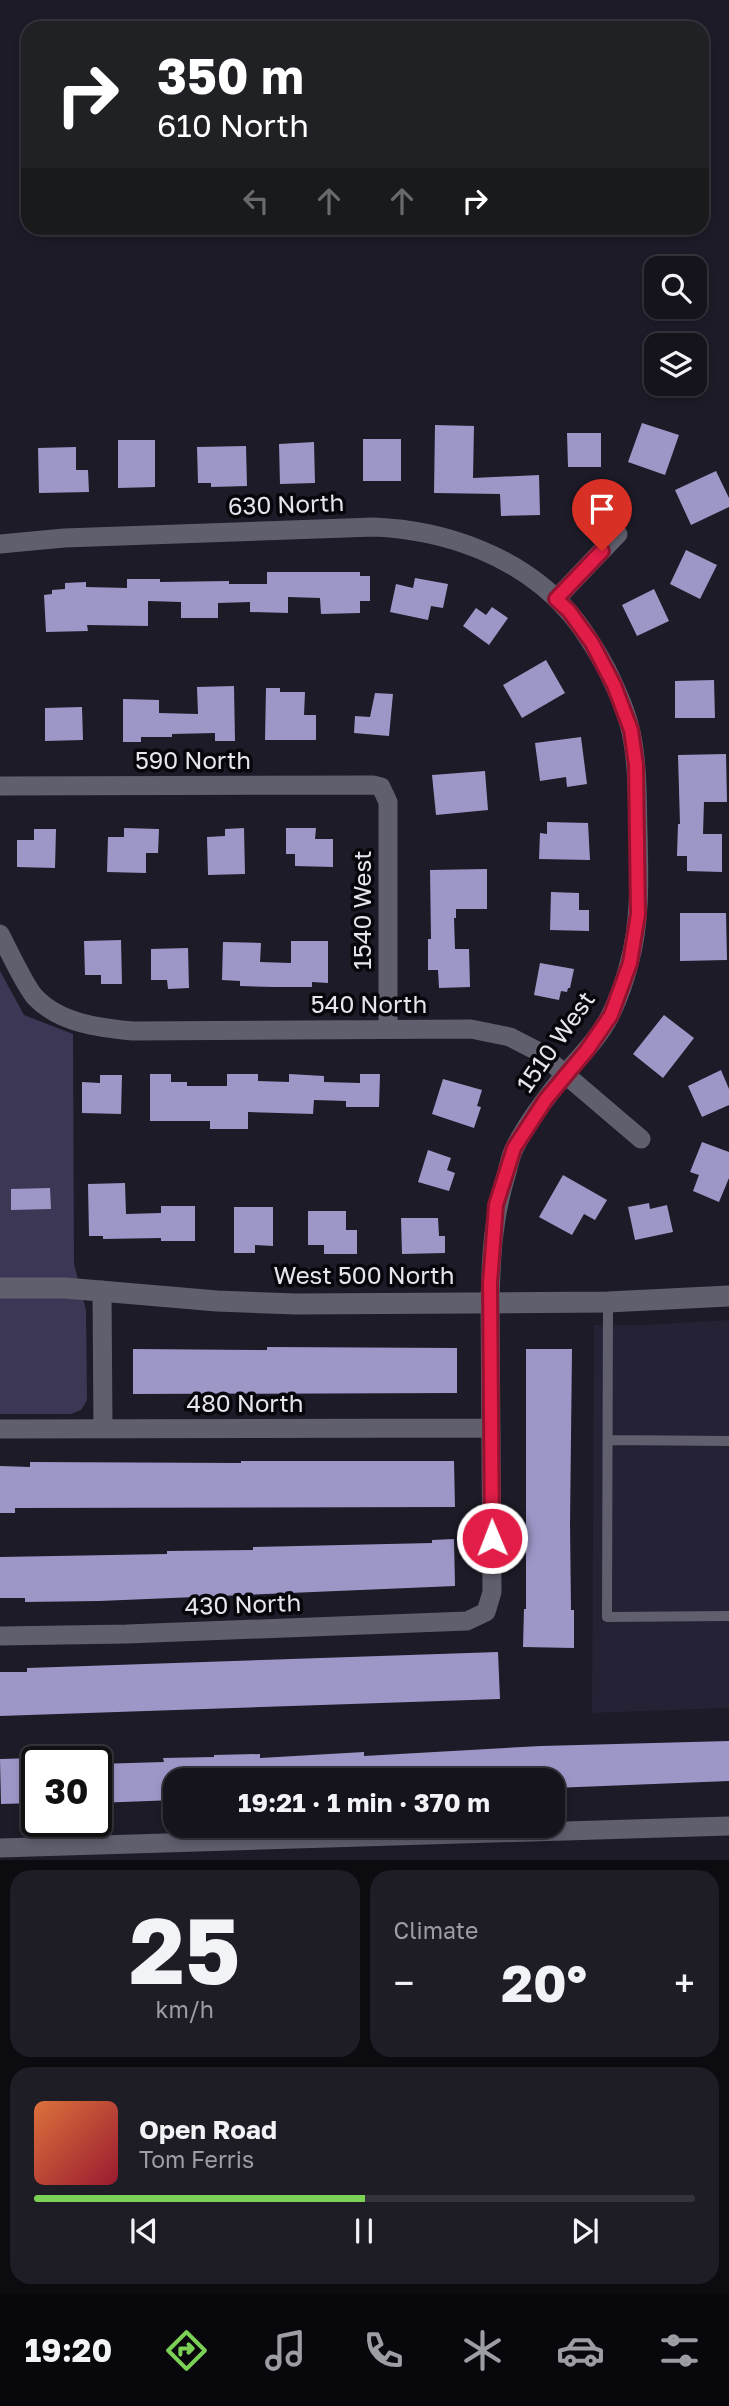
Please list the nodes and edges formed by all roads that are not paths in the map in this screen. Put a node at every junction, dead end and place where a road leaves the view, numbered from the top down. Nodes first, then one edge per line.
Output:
1 (618, 534) dead end
2 (0, 544) edge
3 (556, 599) junction
4 (0, 786) edge
5 (384, 791) joint
6 (0, 933) edge
7 (388, 1029) junction
8 (564, 1075) junction
9 (641, 1139) dead end
10 (0, 1288) edge
11 (102, 1290) junction
12 (729, 1296) edge
13 (490, 1303) junction
14 (608, 1303) junction
15 (103, 1428) junction
16 (491, 1428) junction
17 (0, 1429) edge
18 (609, 1440) junction
19 (729, 1441) edge
20 (486, 1612) joint
21 (729, 1616) edge
22 (0, 1636) edge
23 (729, 1826) edge
24 (0, 1848) edge

1 - 3 street
2 - 3 street, 630 North
3 - 8 street, 1510 West
4 - 5 street, 590 North
5 - 7 street, 1540 West
6 - 7 street, 540 North
7 - 8 street, 540 North
8 - 9 street, 540 North
8 - 13 street, 1510 West
10 - 11 street, West 500 North
11 - 13 street, West 500 North
11 - 15 street
12 - 14 street, West 500 North
13 - 14 street, West 500 North
13 - 16 street, 1510 West
14 - 18 lane
15 - 16 street, 480 North
15 - 17 street, 480 North
16 - 20 street, 1510 West
18 - 19 lane
18 - 21 lane
20 - 22 street, 430 North
23 - 24 street

